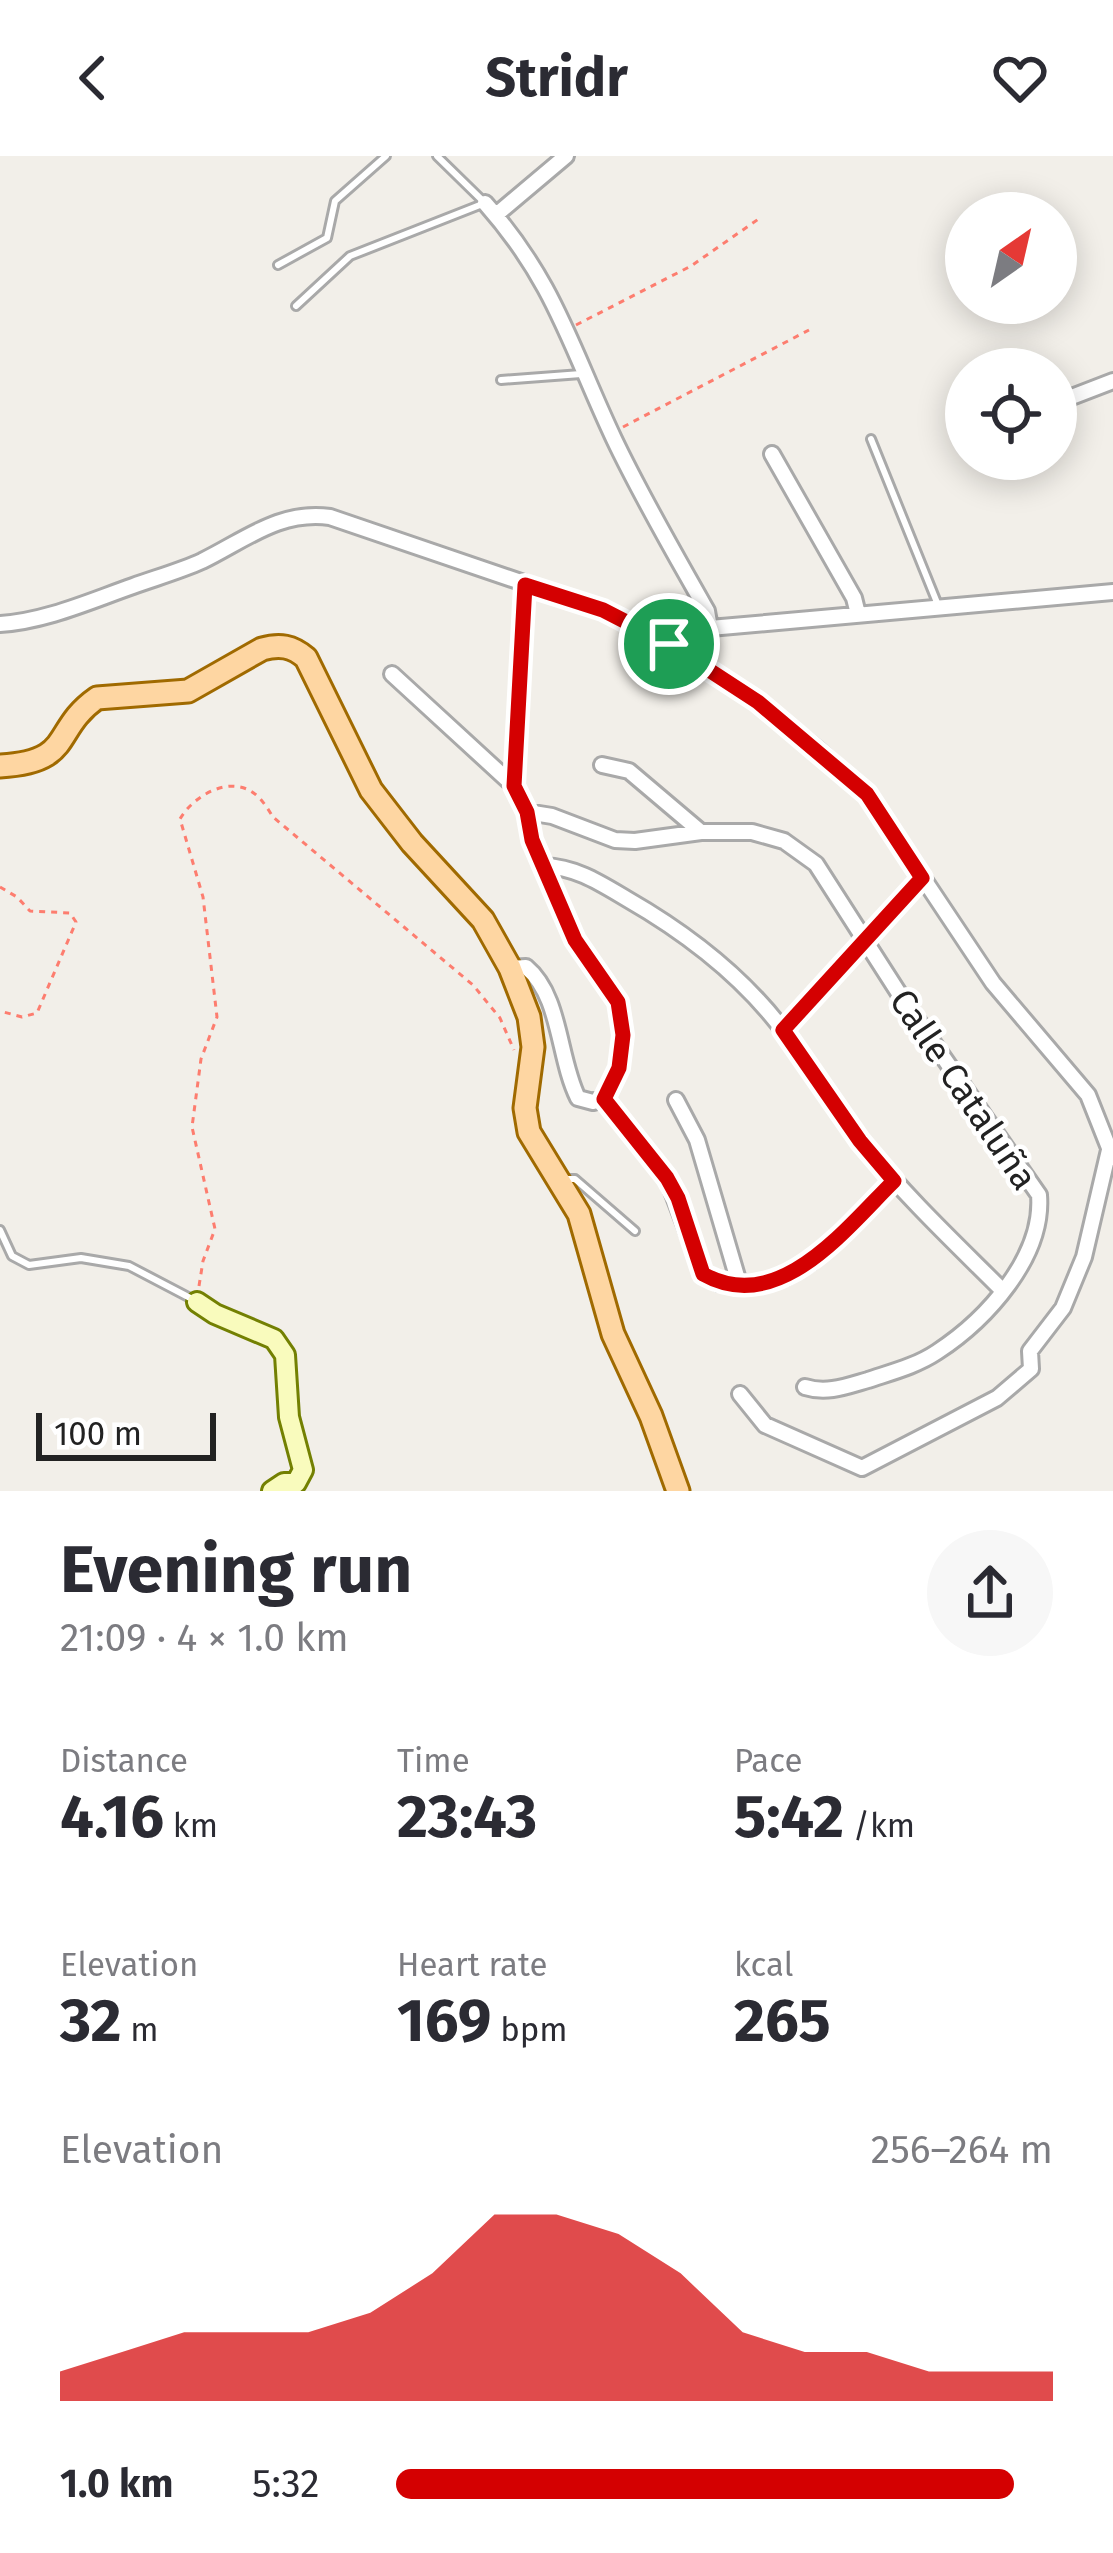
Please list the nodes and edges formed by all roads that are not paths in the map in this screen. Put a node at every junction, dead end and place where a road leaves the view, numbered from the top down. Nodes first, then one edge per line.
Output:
1 (386, 156) edge
2 (436, 156) edge
3 (566, 156) edge
4 (491, 209) junction
5 (278, 266) dead end
6 (296, 306) dead end
7 (586, 372) junction
8 (501, 380) dead end
9 (1113, 381) edge
10 (1077, 395) edge
11 (871, 440) dead end
12 (772, 454) dead end
13 (525, 585) junction
14 (1113, 592) edge
15 (938, 605) junction
16 (858, 614) junction
17 (0, 624) edge
18 (710, 628) junction
19 (669, 644) junction
20 (392, 674) dead end
21 (602, 764) dead end
22 (0, 766) edge
23 (514, 786) junction
24 (527, 812) junction
25 (701, 832) junction
26 (544, 866) junction
27 (922, 878) junction
28 (864, 940) junction
29 (510, 968) junction
30 (783, 1030) junction
31 (604, 1099) junction
32 (676, 1100) dead end
33 (1111, 1154) edge
34 (558, 1179) junction
35 (894, 1181) junction
36 (0, 1230) edge
37 (635, 1231) dead end
38 (739, 1282) junction
39 (1003, 1292) junction
40 (197, 1302) joint
41 (805, 1387) dead end
42 (740, 1394) dead end
43 (272, 1491) edge
44 (678, 1491) edge

1 - 5 lane
2 - 4 lane
3 - 4 street
4 - 6 lane
4 - 7 street
7 - 8 lane
7 - 18 street
9 - 10 street
11 - 15 lane
12 - 16 street
13 - 17 street
13 - 19 street
13 - 23 street
14 - 15 street
15 - 16 street
16 - 18 street
18 - 19 street
19 - 27 street
20 - 23 street
21 - 25 street
22 - 29 main road
23 - 24 street
24 - 25 street, Calle Cataluña
24 - 26 street
25 - 28 street, Calle Cataluña
26 - 30 street
26 - 31 street
27 - 28 street
27 - 33 street
28 - 30 street
28 - 39 street, Calle Cataluña
29 - 31 street
29 - 34 main road
30 - 35 street
31 - 38 street
32 - 38 street
33 - 42 street
34 - 37 lane
34 - 44 main road
35 - 38 street
35 - 39 street
36 - 40 lane
39 - 41 street, Calle Cataluña
40 - 43 street

